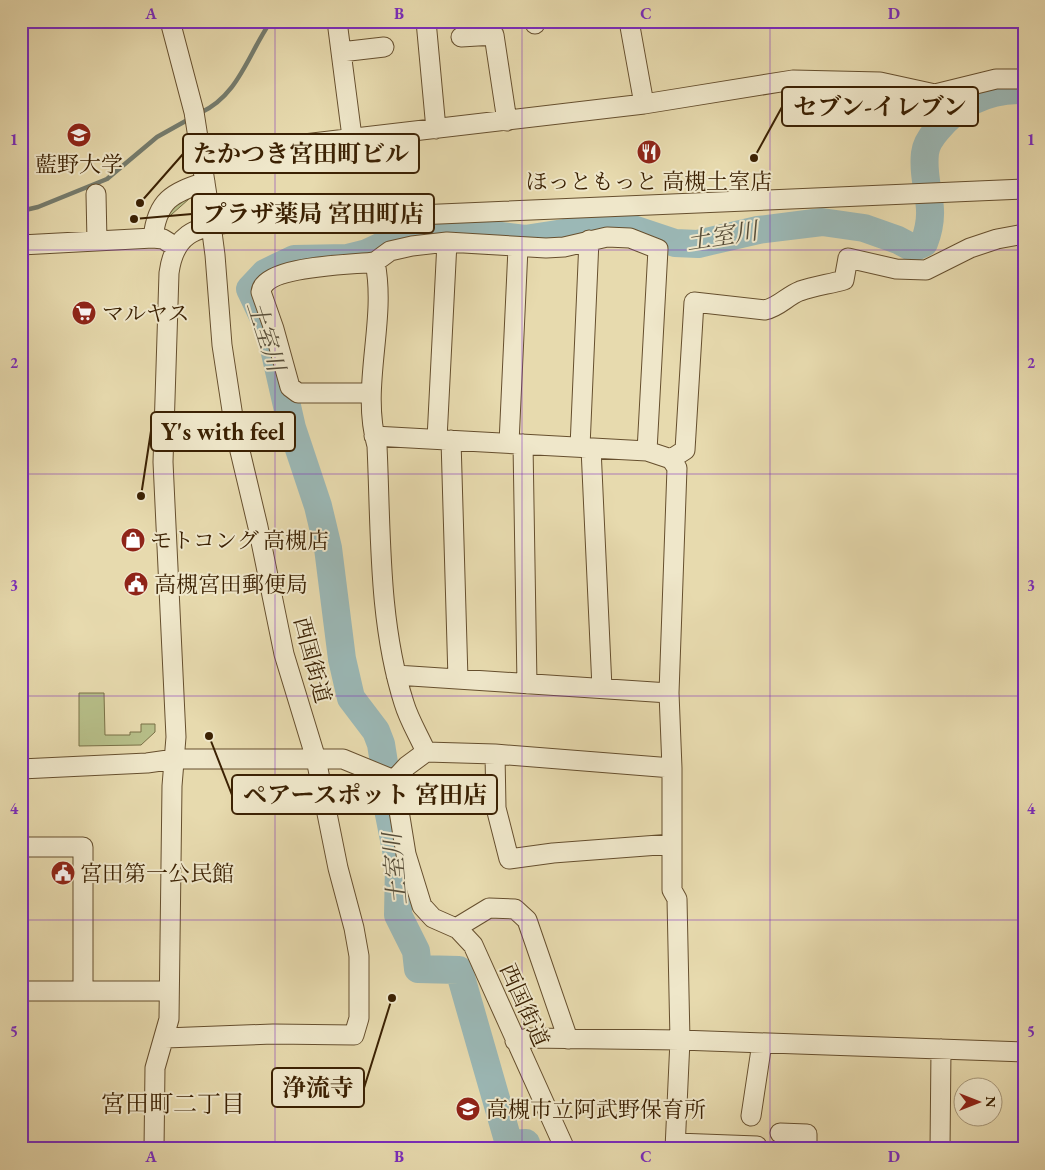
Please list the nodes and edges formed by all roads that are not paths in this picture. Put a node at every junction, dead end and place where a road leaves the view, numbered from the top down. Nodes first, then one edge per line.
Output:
1 (170, 21) edge
2 (337, 21) edge
3 (426, 21) edge
4 (629, 21) edge
5 (461, 37) dead end
6 (384, 48) dead end
7 (341, 52) junction
8 (1024, 79) edge
9 (644, 104) junction
10 (507, 120) junction
11 (436, 129) junction
12 (352, 137) junction
13 (201, 156) junction
14 (205, 182) junction
15 (1024, 189) edge
16 (96, 194) dead end
17 (211, 225) junction
18 (1024, 234) edge
19 (153, 238) junction
20 (589, 240) junction
21 (97, 241) junction
22 (447, 242) junction
23 (21, 245) edge
24 (176, 247) junction
25 (518, 248) junction
26 (375, 262) junction
27 (372, 393) junction
28 (374, 436) junction
29 (444, 439) junction
30 (516, 443) junction
31 (586, 447) junction
32 (647, 451) junction
33 (672, 459) junction
34 (396, 675) junction
35 (458, 680) junction
36 (527, 684) junction
37 (602, 688) junction
38 (669, 693) junction
39 (426, 752) junction
40 (495, 754) junction
41 (175, 759) junction
42 (316, 759) junction
43 (21, 768) edge
44 (672, 768) junction
45 (394, 780) junction
46 (672, 844) junction
47 (21, 847) edge
48 (456, 928) junction
49 (21, 991) edge
50 (83, 991) junction
51 (170, 991) junction
52 (165, 1038) junction
53 (568, 1039) junction
54 (680, 1040) junction
55 (515, 1041) junction
56 (762, 1043) junction
57 (941, 1049) junction
58 (1024, 1052) edge
59 (751, 1116) dead end
60 (780, 1133) dead end
61 (676, 1146) edge
62 (757, 1146) dead end
63 (154, 1149) edge
64 (565, 1149) edge
65 (807, 1149) edge
66 (940, 1149) edge

1 - 13 street, 西国街道
2 - 7 street
3 - 11 street
4 - 9 street
5 - 10 street
6 - 7 street
7 - 12 street
8 - 9 street
9 - 10 street
10 - 11 street
11 - 12 street
12 - 13 street
13 - 14 street, 西国街道
14 - 17 street, 西国街道
14 - 19 street
15 - 17 street
16 - 21 street
17 - 24 street
17 - 42 street, 西国街道
18 - 33 street
19 - 21 street
19 - 24 street
20 - 25 street
20 - 31 street
20 - 32 street
21 - 23 street
22 - 25 street
22 - 26 street
22 - 29 street
24 - 41 street
25 - 30 street
26 - 27 street
26 - 27 street
27 - 28 street
28 - 29 street
28 - 34 street
29 - 30 street
29 - 35 street
30 - 31 street
30 - 36 street
31 - 32 street
31 - 37 street
32 - 33 street
33 - 38 street
34 - 35 street
34 - 39 street
35 - 36 street
36 - 37 street
37 - 38 street
38 - 44 street
39 - 40 street
39 - 45 street
40 - 44 street
40 - 46 street
41 - 42 street
41 - 43 street
41 - 51 street
42 - 45 street
42 - 52 street, 西国街道
44 - 46 street
45 - 48 street, 西国街道
46 - 54 street
47 - 50 street
48 - 53 street
48 - 55 street, 西国街道
49 - 50 street
50 - 51 street
51 - 52 street
52 - 63 street
53 - 54 street
53 - 55 street
54 - 56 street
54 - 61 street
55 - 64 street, 西国街道
56 - 57 street
56 - 59 street
57 - 58 street
57 - 66 street
60 - 65 street
61 - 62 street

